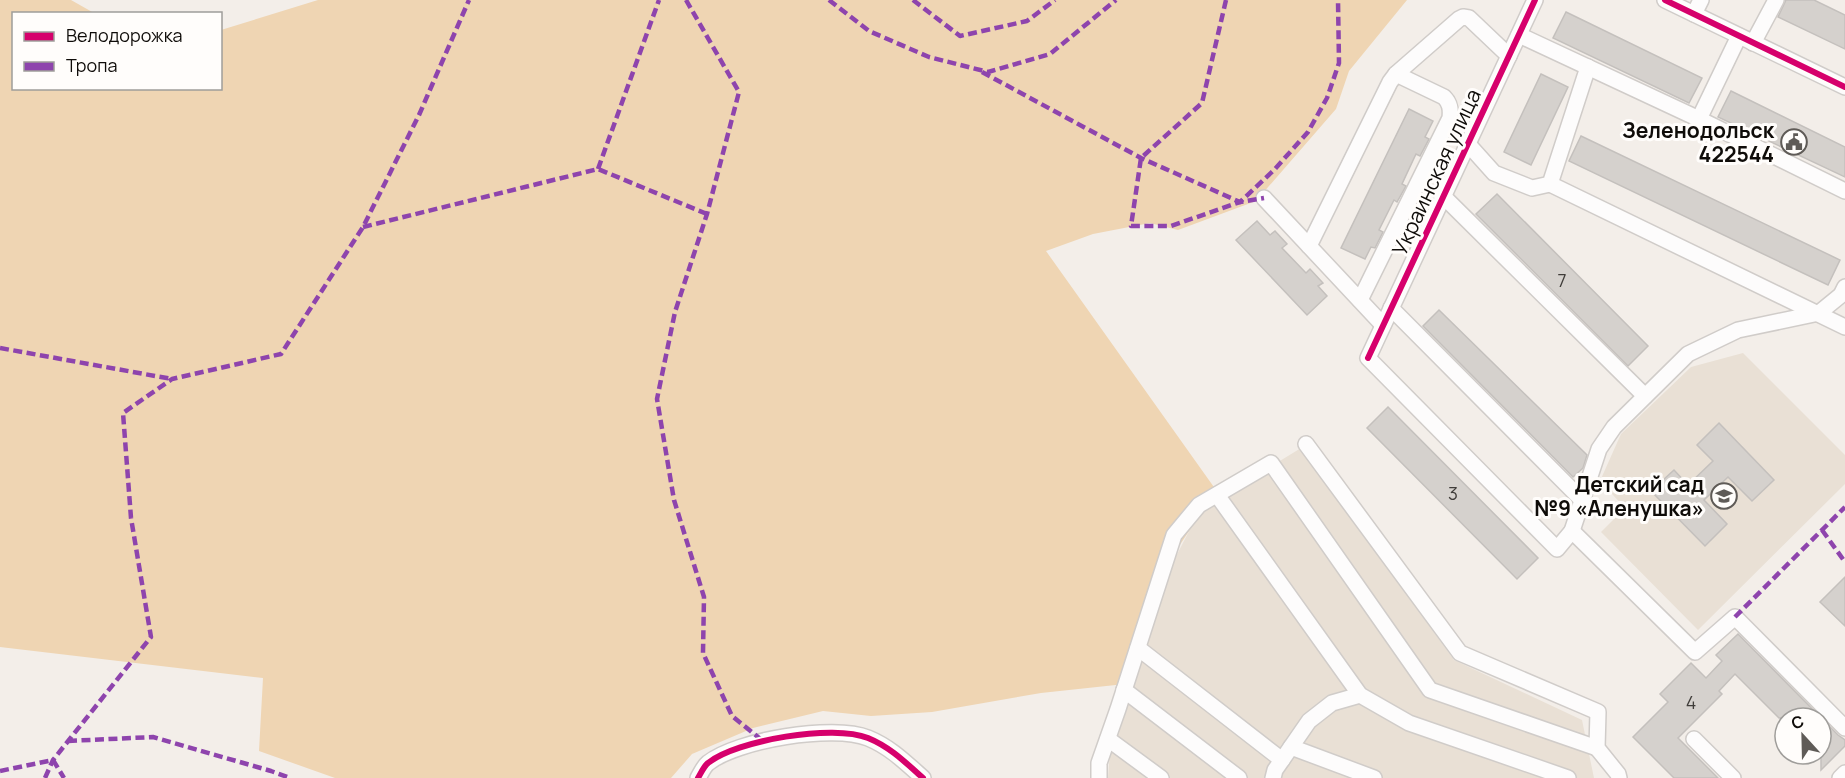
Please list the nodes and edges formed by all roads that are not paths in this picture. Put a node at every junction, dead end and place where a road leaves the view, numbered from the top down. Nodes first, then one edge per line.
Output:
1 (1535, 0) edge
2 (1665, 0) edge
3 (1776, 0) edge
4 (1697, 7) edge
5 (1519, 34) junction
6 (1739, 36) junction
7 (1753, 43) junction
8 (1509, 56) junction
9 (1588, 67) junction
10 (1396, 74) junction
11 (1845, 87) edge
12 (1699, 119) junction
13 (1468, 144) junction
14 (1550, 184) junction
15 (1845, 191) edge
16 (1443, 196) junction
17 (1264, 198) dead end
18 (1309, 246) junction
19 (1845, 287) edge
20 (1360, 300) junction
21 (1391, 308) junction
22 (1819, 313) junction
23 (1383, 325) junction
24 (1845, 327) edge
25 (1645, 396) junction
26 (1306, 444) dead end
27 (1217, 495) junction
28 (1582, 500) junction
29 (1572, 531) junction
30 (1138, 648) junction
31 (1124, 690) junction
32 (1360, 695) junction
33 (1845, 728) edge
34 (1108, 739) junction
35 (1694, 739) dead end
36 (1291, 747) junction
37 (1597, 748) junction
38 (1282, 760) junction
39 (1845, 773) edge
40 (698, 778) edge
41 (923, 778) edge
42 (1099, 778) edge
43 (1161, 778) edge
44 (1239, 778) edge
45 (1273, 778) edge
46 (1374, 778) edge
47 (1568, 778) edge
48 (1619, 778) edge
49 (1733, 778) edge
50 (1840, 778) edge

1 - 5 street, Украинская улица
2 - 4 street
3 - 7 street
4 - 6 street
5 - 8 street, Украинская улица
5 - 9 street
6 - 7 street
6 - 12 street
7 - 11 street
8 - 10 street
8 - 13 street, Украинская улица
9 - 12 street
9 - 14 street
10 - 18 street
10 - 20 street
12 - 15 street
13 - 14 street
13 - 16 street, Украинская улица
14 - 22 street
16 - 21 street, Украинская улица
16 - 25 street
17 - 18 street
18 - 20 street
19 - 22 street
20 - 23 street
21 - 23 street, Украинская улица
21 - 28 street
22 - 24 street
22 - 25 street
23 - 29 street, Украинская улица
25 - 28 street
26 - 37 street
27 - 30 street
27 - 32 street
27 - 37 street
28 - 29 street
29 - 33 street
30 - 31 street
30 - 38 street
31 - 34 street
31 - 44 street
32 - 36 street
32 - 47 street
34 - 42 street
34 - 43 street
35 - 49 street
36 - 38 street
36 - 46 street
37 - 48 street
38 - 45 street
39 - 50 street
40 - 41 street

